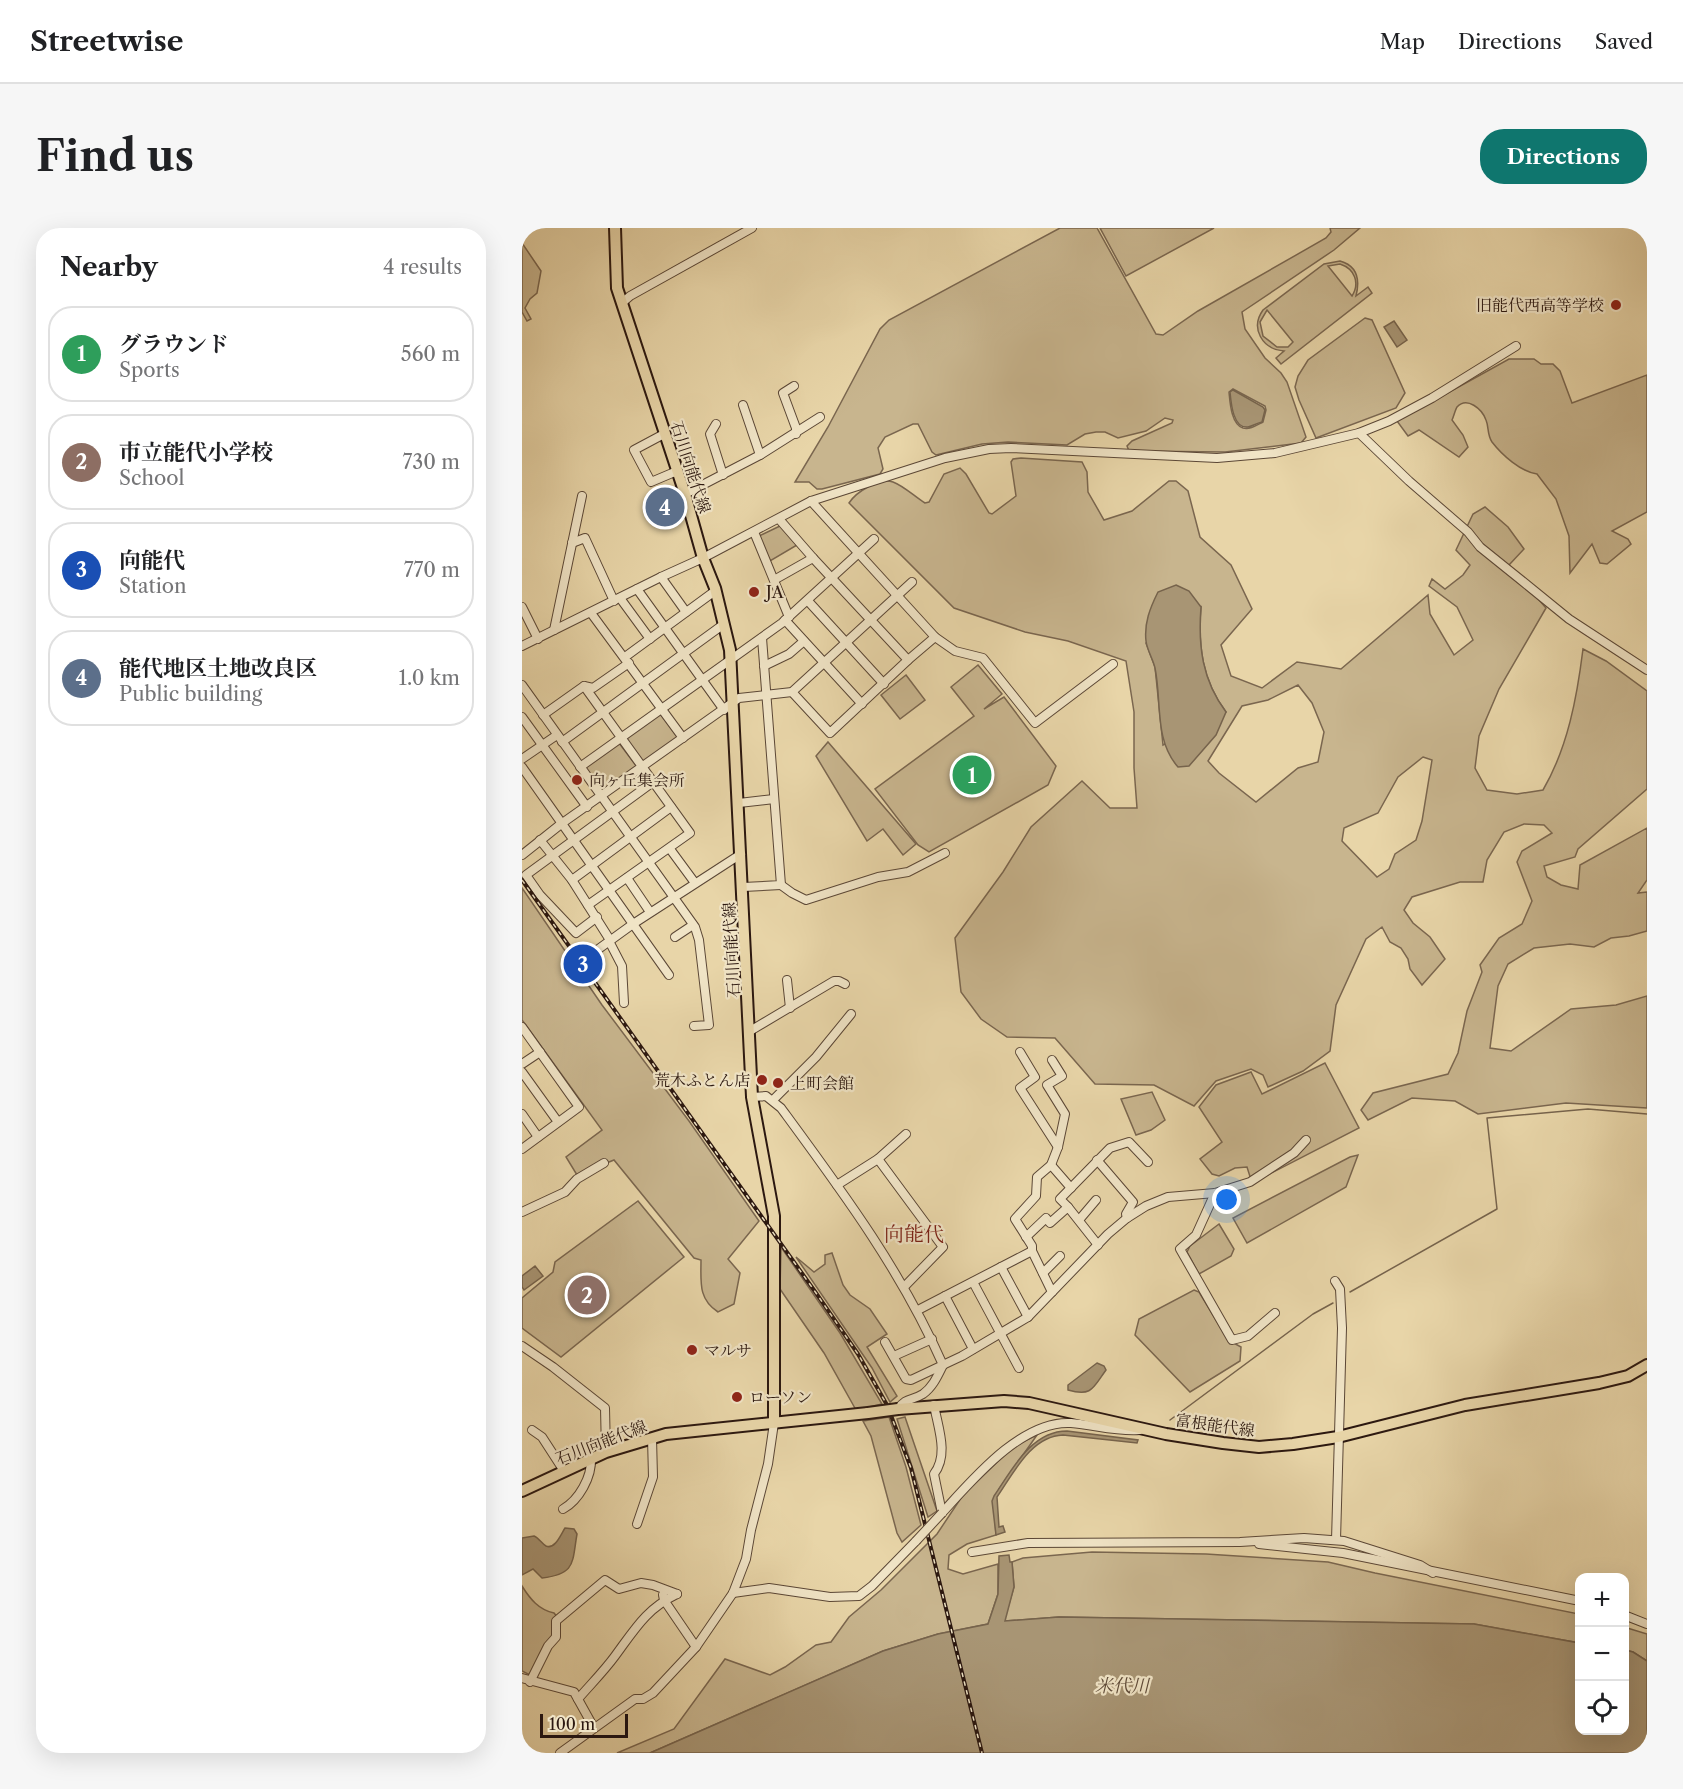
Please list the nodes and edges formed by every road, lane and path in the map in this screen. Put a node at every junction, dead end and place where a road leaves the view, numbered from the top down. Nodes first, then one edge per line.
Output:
1 (615, 228) edge
2 (752, 228) edge
3 (622, 303) junction
4 (1516, 346) dead end
5 (794, 386) dead end
6 (743, 405) dead end
7 (820, 417) dead end
8 (716, 424) dead end
9 (1359, 433) junction
10 (664, 434) junction
11 (795, 434) junction
12 (760, 455) junction
13 (677, 471) junction
14 (723, 475) junction
15 (685, 494) junction
16 (582, 495) dead end
17 (811, 501) junction
18 (778, 519) junction
19 (754, 532) junction
20 (874, 539) dead end
21 (572, 543) junction
22 (859, 553) junction
23 (703, 558) junction
24 (813, 558) junction
25 (660, 577) junction
26 (831, 578) junction
27 (774, 580) junction
28 (912, 582) dead end
29 (638, 589) junction
30 (715, 591) junction
31 (897, 594) junction
32 (617, 599) junction
33 (808, 601) junction
34 (522, 608) edge
35 (686, 612) junction
36 (591, 613) junction
37 (787, 619) junction
38 (869, 619) junction
39 (724, 624) junction
40 (666, 627) junction
41 (554, 630) junction
42 (935, 637) junction
43 (762, 638) junction
44 (538, 639) junction
45 (650, 639) junction
46 (804, 641) junction
47 (846, 642) junction
48 (522, 646) edge
49 (685, 654) junction
50 (731, 659) junction
51 (627, 660) junction
52 (908, 660) junction
53 (824, 662) junction
54 (1113, 664) dead end
55 (764, 666) junction
56 (1647, 670) edge
57 (702, 679) junction
58 (644, 684) junction
59 (884, 684) junction
60 (522, 685) edge
61 (584, 686) junction
62 (792, 692) junction
63 (766, 696) junction
64 (862, 704) junction
65 (729, 707) junction
66 (661, 708) junction
67 (603, 712) junction
68 (543, 715) junction
69 (522, 717) edge
70 (559, 738) junction
71 (621, 738) junction
72 (683, 738) junction
73 (543, 745) junction
74 (522, 759) edge
75 (522, 767) edge
76 (580, 767) junction
77 (643, 768) junction
78 (653, 782) junction
79 (601, 797) junction
80 (774, 799) junction
81 (739, 803) junction
82 (587, 807) junction
83 (671, 807) junction
84 (613, 812) junction
85 (561, 825) junction
86 (631, 836) junction
87 (540, 840) junction
88 (573, 840) junction
89 (670, 849) junction
90 (945, 853) dead end
91 (741, 854) junction
92 (522, 855) edge
93 (552, 855) junction
94 (649, 862) junction
95 (591, 866) junction
96 (627, 878) junction
97 (572, 880) junction
98 (695, 883) junction
99 (781, 885) junction
100 (743, 887) junction
101 (609, 891) junction
102 (673, 897) junction
103 (588, 905) junction
104 (650, 912) junction
105 (597, 917) junction
106 (633, 924) junction
107 (693, 925) junction
108 (675, 937) dead end
109 (609, 940) junction
110 (593, 953) dead end
111 (669, 975) dead end
112 (787, 980) dead end
113 (845, 984) dead end
114 (624, 1003) dead end
115 (790, 1008) junction
116 (851, 1014) dead end
117 (694, 1026) dead end
118 (522, 1027) edge
119 (750, 1031) junction
120 (540, 1052) junction
121 (1020, 1052) dead end
122 (1052, 1060) dead end
123 (522, 1064) edge
124 (522, 1072) edge
125 (752, 1097) junction
126 (772, 1100) junction
127 (522, 1114) edge
128 (558, 1122) junction
129 (906, 1134) dead end
130 (538, 1137) junction
131 (1306, 1140) dead end
132 (1058, 1147) junction
133 (522, 1149) edge
134 (878, 1159) junction
135 (1097, 1160) junction
136 (1148, 1162) dead end
137 (604, 1163) dead end
138 (1051, 1166) junction
139 (837, 1185) junction
140 (1071, 1188) junction
141 (1215, 1193) junction
142 (1096, 1200) dead end
143 (1068, 1207) junction
144 (522, 1212) edge
145 (1127, 1218) junction
146 (1079, 1220) junction
147 (1026, 1237) junction
148 (1098, 1245) junction
149 (1032, 1251) junction
150 (1060, 1256) dead end
151 (1001, 1267) junction
152 (1043, 1273) junction
153 (1335, 1281) dead end
154 (973, 1282) junction
155 (904, 1287) junction
156 (1052, 1292) junction
157 (945, 1296) junction
158 (918, 1310) junction
159 (1275, 1313) dead end
160 (1028, 1317) junction
161 (1000, 1334) junction
162 (932, 1339) junction
163 (885, 1342) dead end
164 (522, 1346) edge
165 (973, 1349) junction
166 (894, 1356) junction
167 (943, 1365) junction
168 (1647, 1365) edge
169 (1019, 1368) dead end
170 (934, 1406) junction
171 (898, 1409) junction
172 (774, 1422) junction
173 (532, 1430) dead end
174 (1148, 1430) junction
175 (1338, 1437) junction
176 (652, 1438) junction
177 (606, 1452) junction
178 (591, 1458) junction
179 (564, 1471) junction
180 (522, 1491) edge
181 (563, 1509) dead end
182 (942, 1513) junction
183 (637, 1524) dead end
184 (1336, 1540) junction
185 (1240, 1542) junction
186 (972, 1552) dead end
187 (1433, 1573) junction
188 (662, 1588) junction
189 (733, 1593) junction
190 (664, 1600) junction
191 (1575, 1601) edge
192 (1629, 1617) edge
193 (1647, 1624) edge
194 (696, 1647) junction
195 (526, 1680) edge
196 (578, 1698) junction
197 (594, 1728) junction
198 (560, 1753) edge

1 - 3 main road, 石川向能代線
2 - 3 street
3 - 10 main road, 石川向能代線
4 - 9 street
5 - 11 street
6 - 12 street
7 - 11 street
8 - 14 street
9 - 17 street
9 - 56 street
10 - 13 main road, 石川向能代線
10 - 13 street
11 - 12 street
12 - 14 street
13 - 15 main road, 石川向能代線
14 - 15 street
15 - 23 main road, 石川向能代線
16 - 21 street
17 - 18 street
17 - 22 street
18 - 19 street
18 - 24 street
19 - 23 street
19 - 27 street
20 - 22 street
21 - 32 street
21 - 41 street
22 - 26 street
22 - 31 street
23 - 25 street
23 - 30 main road, 石川向能代線
24 - 26 street
24 - 27 street
25 - 29 street
25 - 35 street
26 - 33 street
26 - 38 street
27 - 37 street
28 - 31 street
29 - 32 street
29 - 40 street
30 - 35 street
30 - 39 main road, 石川向能代線
31 - 38 street
31 - 42 street
32 - 36 street
32 - 45 street
33 - 37 street
33 - 47 street
34 - 44 street
35 - 40 street
36 - 41 street
36 - 51 street
37 - 43 street
37 - 46 street
38 - 47 street
38 - 52 street
39 - 49 street
39 - 50 main road, 石川向能代線
40 - 45 street
40 - 49 street
41 - 44 street
42 - 52 street
42 - 54 street
43 - 50 street
43 - 55 street
44 - 48 street
45 - 51 street
46 - 53 street
46 - 55 street
47 - 53 street
47 - 59 street
49 - 57 street
49 - 58 street
50 - 57 street
50 - 65 main road, 石川向能代線
51 - 58 street
51 - 61 street
52 - 59 street
53 - 62 street
53 - 64 street
55 - 63 street
57 - 65 street
57 - 66 street
58 - 66 street
58 - 67 street
59 - 64 street
60 - 68 street
61 - 67 street
61 - 68 street
62 - 63 street
62 - 64 street
63 - 65 street
63 - 80 street
65 - 72 street
65 - 81 main road, 石川向能代線
66 - 71 street
66 - 72 street
67 - 70 street
67 - 71 street
68 - 70 street
69 - 73 street
70 - 73 street
70 - 76 street
71 - 76 street
71 - 77 street
72 - 77 street
73 - 74 street
73 - 82 street
75 - 85 street
76 - 79 street
77 - 78 street
77 - 79 street
78 - 83 street
78 - 84 street
79 - 82 street
79 - 84 street
80 - 81 street
80 - 99 street
81 - 91 main road, 石川向能代線
82 - 85 street
83 - 86 street
83 - 89 street
84 - 86 street
84 - 88 street
85 - 87 street
85 - 88 street
86 - 94 street
86 - 95 street
87 - 92 street
87 - 93 street
88 - 93 street
88 - 95 street
89 - 94 street
89 - 98 street
90 - 99 street
91 - 98 street
91 - 100 main road, 石川向能代線
93 - 97 street
93 - 105 street
94 - 96 street
94 - 102 street
95 - 97 street
95 - 101 street
96 - 101 street
96 - 104 street
97 - 103 street
98 - 102 street
99 - 100 street
100 - 119 main road, 石川向能代線
101 - 103 street
101 - 106 street
102 - 104 street
102 - 107 street
103 - 105 street
104 - 106 street
105 - 109 street
106 - 109 street
106 - 111 street
107 - 108 street
107 - 117 street
109 - 110 street
109 - 114 street
112 - 115 street
113 - 115 street
115 - 119 street
116 - 126 street
118 - 120 street
119 - 125 main road, 石川向能代線
120 - 123 street
120 - 128 street
121 - 132 street
122 - 132 street
124 - 128 street
125 - 126 street
125 - 172 main road, 石川向能代線
126 - 139 street
127 - 130 street
128 - 130 street
129 - 134 street
130 - 133 street
131 - 141 street
132 - 138 street
134 - 139 street
134 - 155 street
135 - 136 street
135 - 140 street
135 - 145 street
137 - 144 street
138 - 140 street
138 - 147 street
139 - 155 street
140 - 143 street
141 - 145 street
141 - 159 street
142 - 146 street
143 - 146 street
143 - 147 street
145 - 148 street
146 - 148 street
147 - 149 street
148 - 156 street
149 - 151 street
149 - 152 street
150 - 152 street
151 - 154 street
151 - 160 street
152 - 156 street
153 - 175 street
154 - 157 street
154 - 161 street
155 - 158 street
156 - 160 street
157 - 158 street
157 - 165 street
158 - 162 street
160 - 161 street
161 - 165 street
161 - 169 street
162 - 166 street
162 - 167 street
163 - 166 street
164 - 177 street
165 - 167 street
166 - 167 street
167 - 171 street
168 - 175 main road, 富根能代線
170 - 171 main road, 富根能代線
170 - 174 main road, 富根能代線
170 - 182 street
171 - 172 main road, 富根能代線, bridge
172 - 176 main road, 石川向能代線
172 - 189 street
173 - 179 street
174 - 175 main road, 富根能代線
174 - 182 street
175 - 184 street
176 - 177 main road, 石川向能代線
176 - 183 street
177 - 178 main road, 石川向能代線
178 - 179 main road, 石川向能代線
178 - 181 street
179 - 180 main road, 石川向能代線
182 - 189 street, bridge
184 - 185 street
184 - 187 street
185 - 186 street
185 - 187 street
187 - 191 street
188 - 190 street
188 - 190 street
188 - 195 street
189 - 194 street
190 - 194 street
190 - 196 street
192 - 193 street
194 - 197 street
195 - 196 street
196 - 197 street
197 - 198 street

